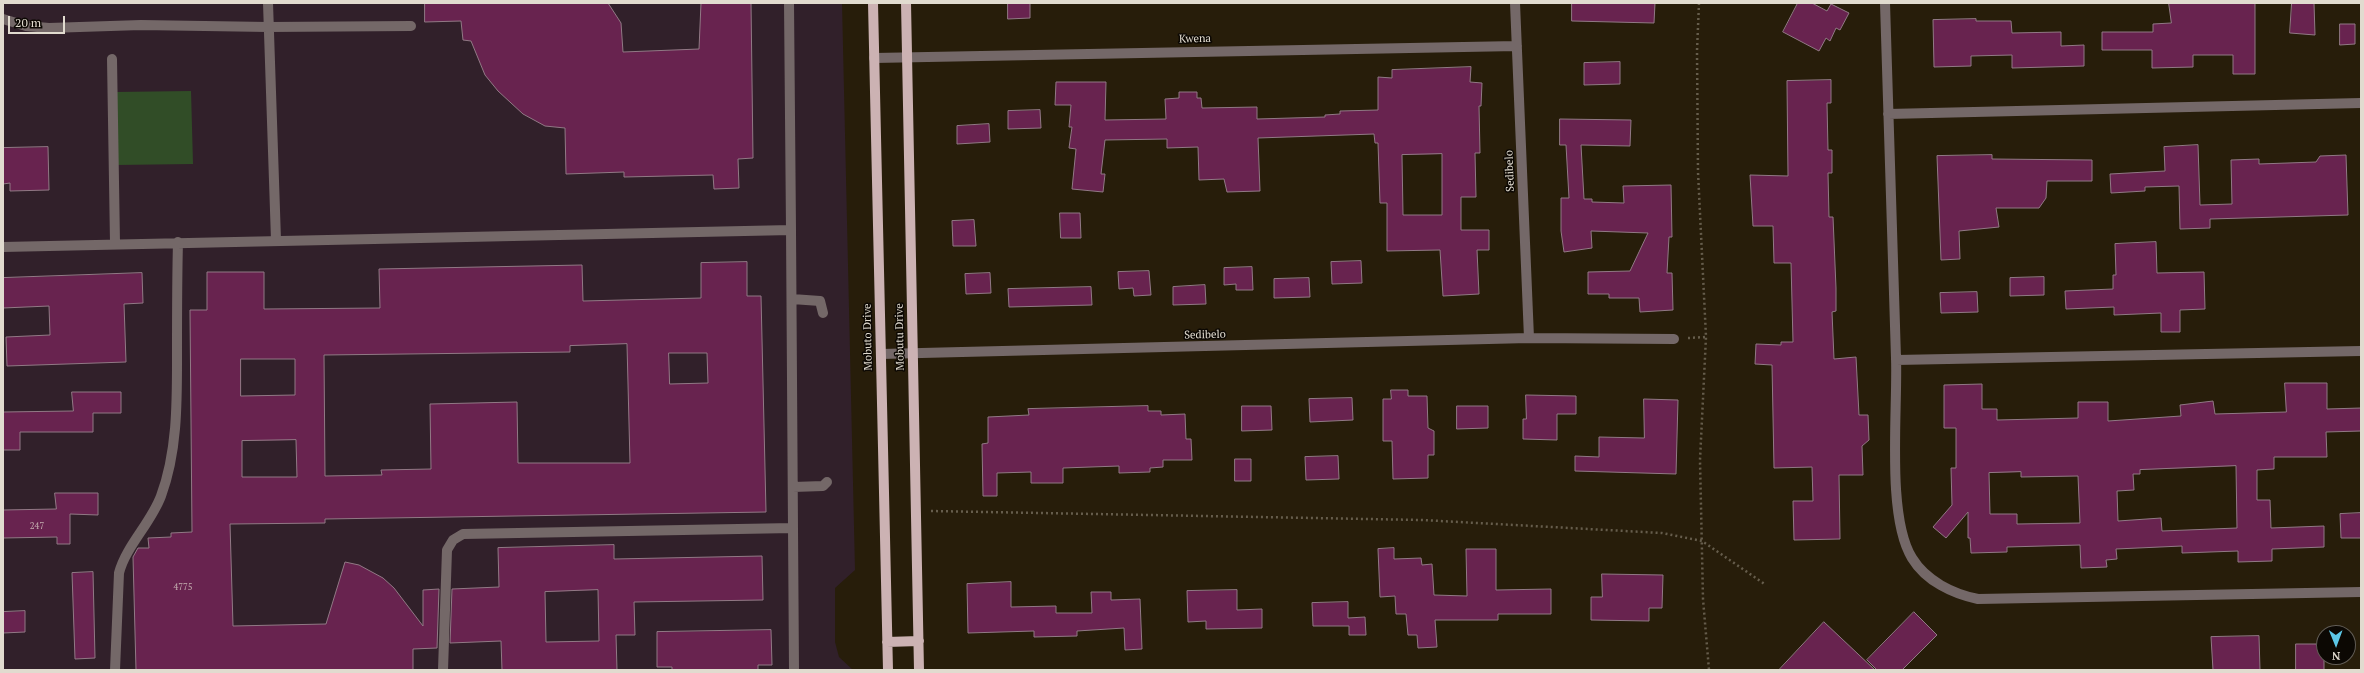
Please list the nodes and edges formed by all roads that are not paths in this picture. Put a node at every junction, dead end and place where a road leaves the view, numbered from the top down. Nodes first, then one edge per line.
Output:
1 (268, 3) edge
2 (789, 3) edge
3 (873, 3) edge
4 (906, 3) edge
5 (1515, 3) edge
6 (1885, 3) edge
7 (3, 19) edge
8 (411, 26) dead end
9 (268, 27) junction
10 (1517, 46) junction
11 (907, 56) junction
12 (874, 58) junction
13 (112, 59) dead end
14 (2361, 103) edge
15 (1888, 114) junction
16 (791, 230) junction
17 (276, 240) junction
18 (178, 242) junction
19 (115, 243) junction
20 (3, 247) edge
21 (792, 299) junction
22 (823, 313) dead end
23 (1529, 338) junction
24 (1674, 339) dead end
25 (2361, 350) edge
26 (881, 354) junction
27 (912, 354) junction
28 (1896, 360) junction
29 (827, 482) dead end
30 (793, 487) junction
31 (792, 528) junction
32 (2361, 592) edge
33 (919, 641) junction
34 (887, 642) junction
35 (115, 670) edge
36 (443, 670) edge
37 (794, 670) edge
38 (888, 670) edge
39 (919, 670) edge

1 - 9 street
2 - 16 street
3 - 12 main road, Mobuto Drive
4 - 11 main road, Mobutu Drive
5 - 10 street, Sedibelo
6 - 15 street
7 - 9 street
8 - 9 street
9 - 17 street
10 - 11 street, Kwena
10 - 23 street, Sedibelo
11 - 12 street, Kwena
11 - 27 main road, Mobutu Drive
12 - 26 main road, Mobuto Drive
13 - 19 street
14 - 15 street
15 - 28 street
16 - 17 street
16 - 21 street
17 - 18 street
18 - 19 street
18 - 35 street
19 - 20 street
21 - 22 street
21 - 30 street
23 - 24 street, Sedibelo
23 - 27 street, Sedibelo
25 - 28 street
26 - 27 street, Sedibelo
26 - 34 main road, Mobuto Drive
27 - 33 main road, Mobutu Drive
28 - 32 street
29 - 30 street
30 - 31 street
31 - 36 street
31 - 37 street
33 - 34 main road
33 - 39 main road, Mobutu Drive
34 - 38 main road, Mobuto Drive

